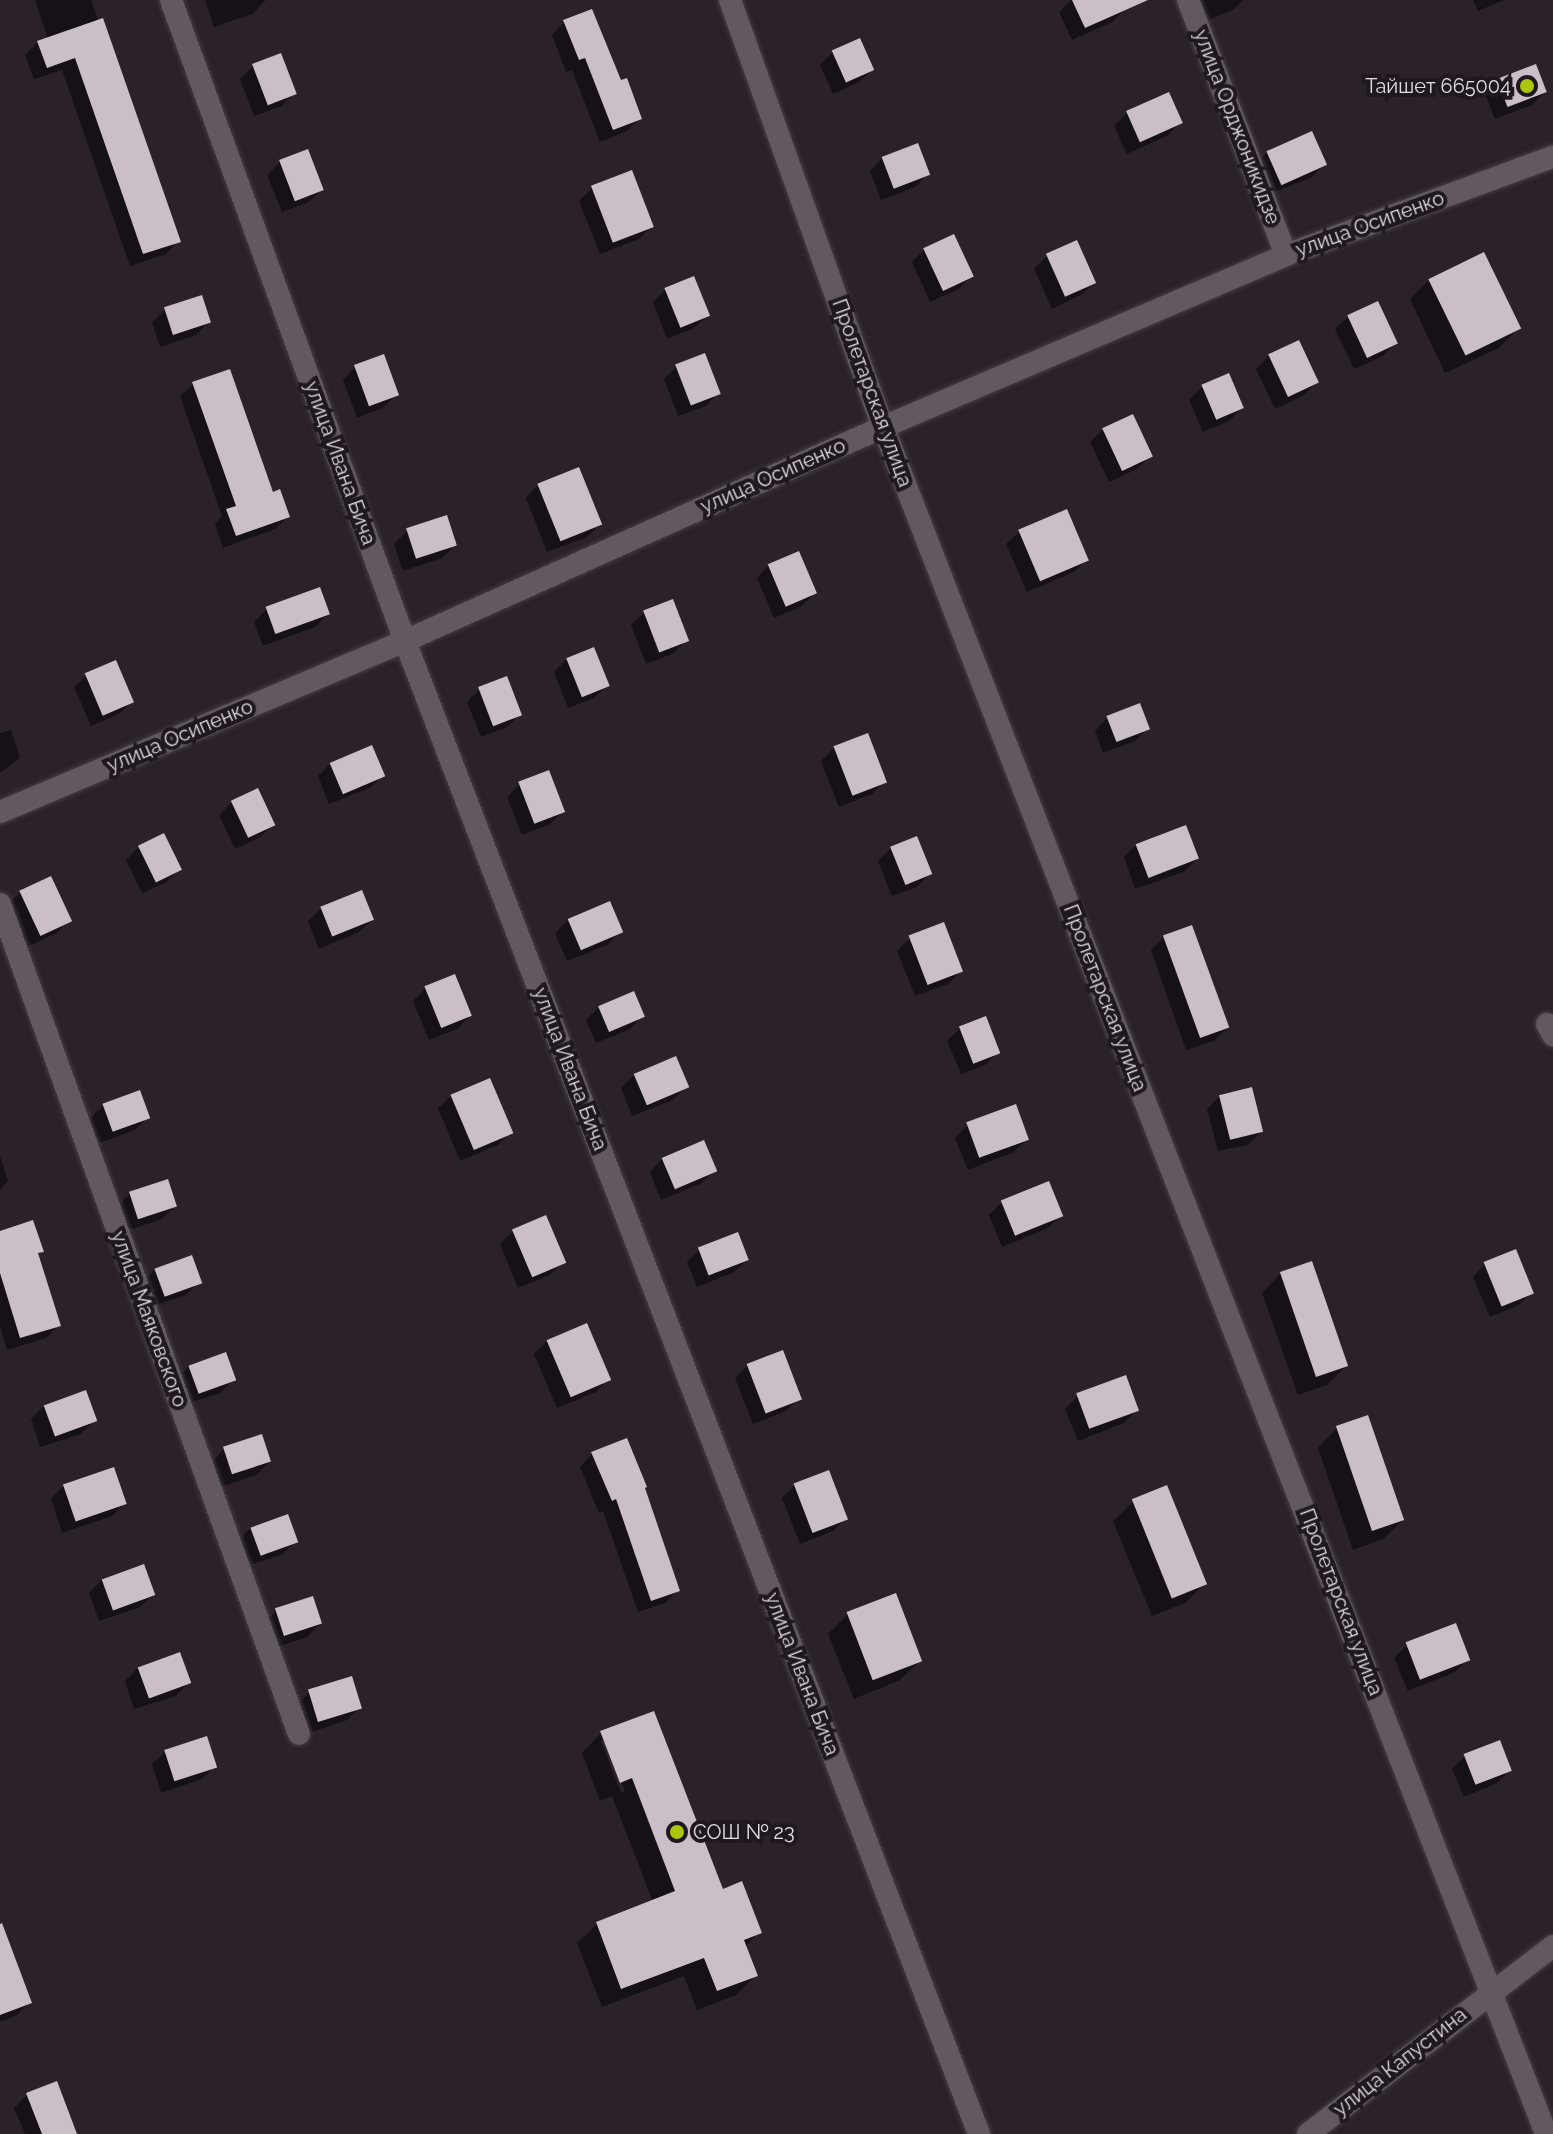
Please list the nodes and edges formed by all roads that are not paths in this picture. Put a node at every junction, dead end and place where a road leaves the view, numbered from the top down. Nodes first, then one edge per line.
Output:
1 (171, 0) edge
2 (730, 0) edge
3 (1188, 0) edge
4 (1553, 157) edge
5 (1286, 255) junction
6 (883, 427) junction
7 (405, 641) junction
8 (0, 812) edge
9 (0, 904) edge
10 (299, 1734) dead end
11 (1553, 1946) edge
12 (1492, 1991) junction
13 (979, 2134) edge
14 (1308, 2134) edge
15 (1546, 2134) edge

1 - 7 street, улица Ивана Бича
2 - 6 street, Пролетарская улица
3 - 5 street, улица Орджоникидзе
4 - 5 street, улица Осипенко
5 - 6 street, улица Осипенко
6 - 7 street, улица Осипенко
6 - 12 street, Пролетарская улица
7 - 8 street, улица Осипенко
7 - 13 street, улица Ивана Бича
9 - 10 street, улица Маяковского
11 - 12 street, улица Капустина
12 - 14 street, улица Капустина
12 - 15 street, Пролетарская улица

